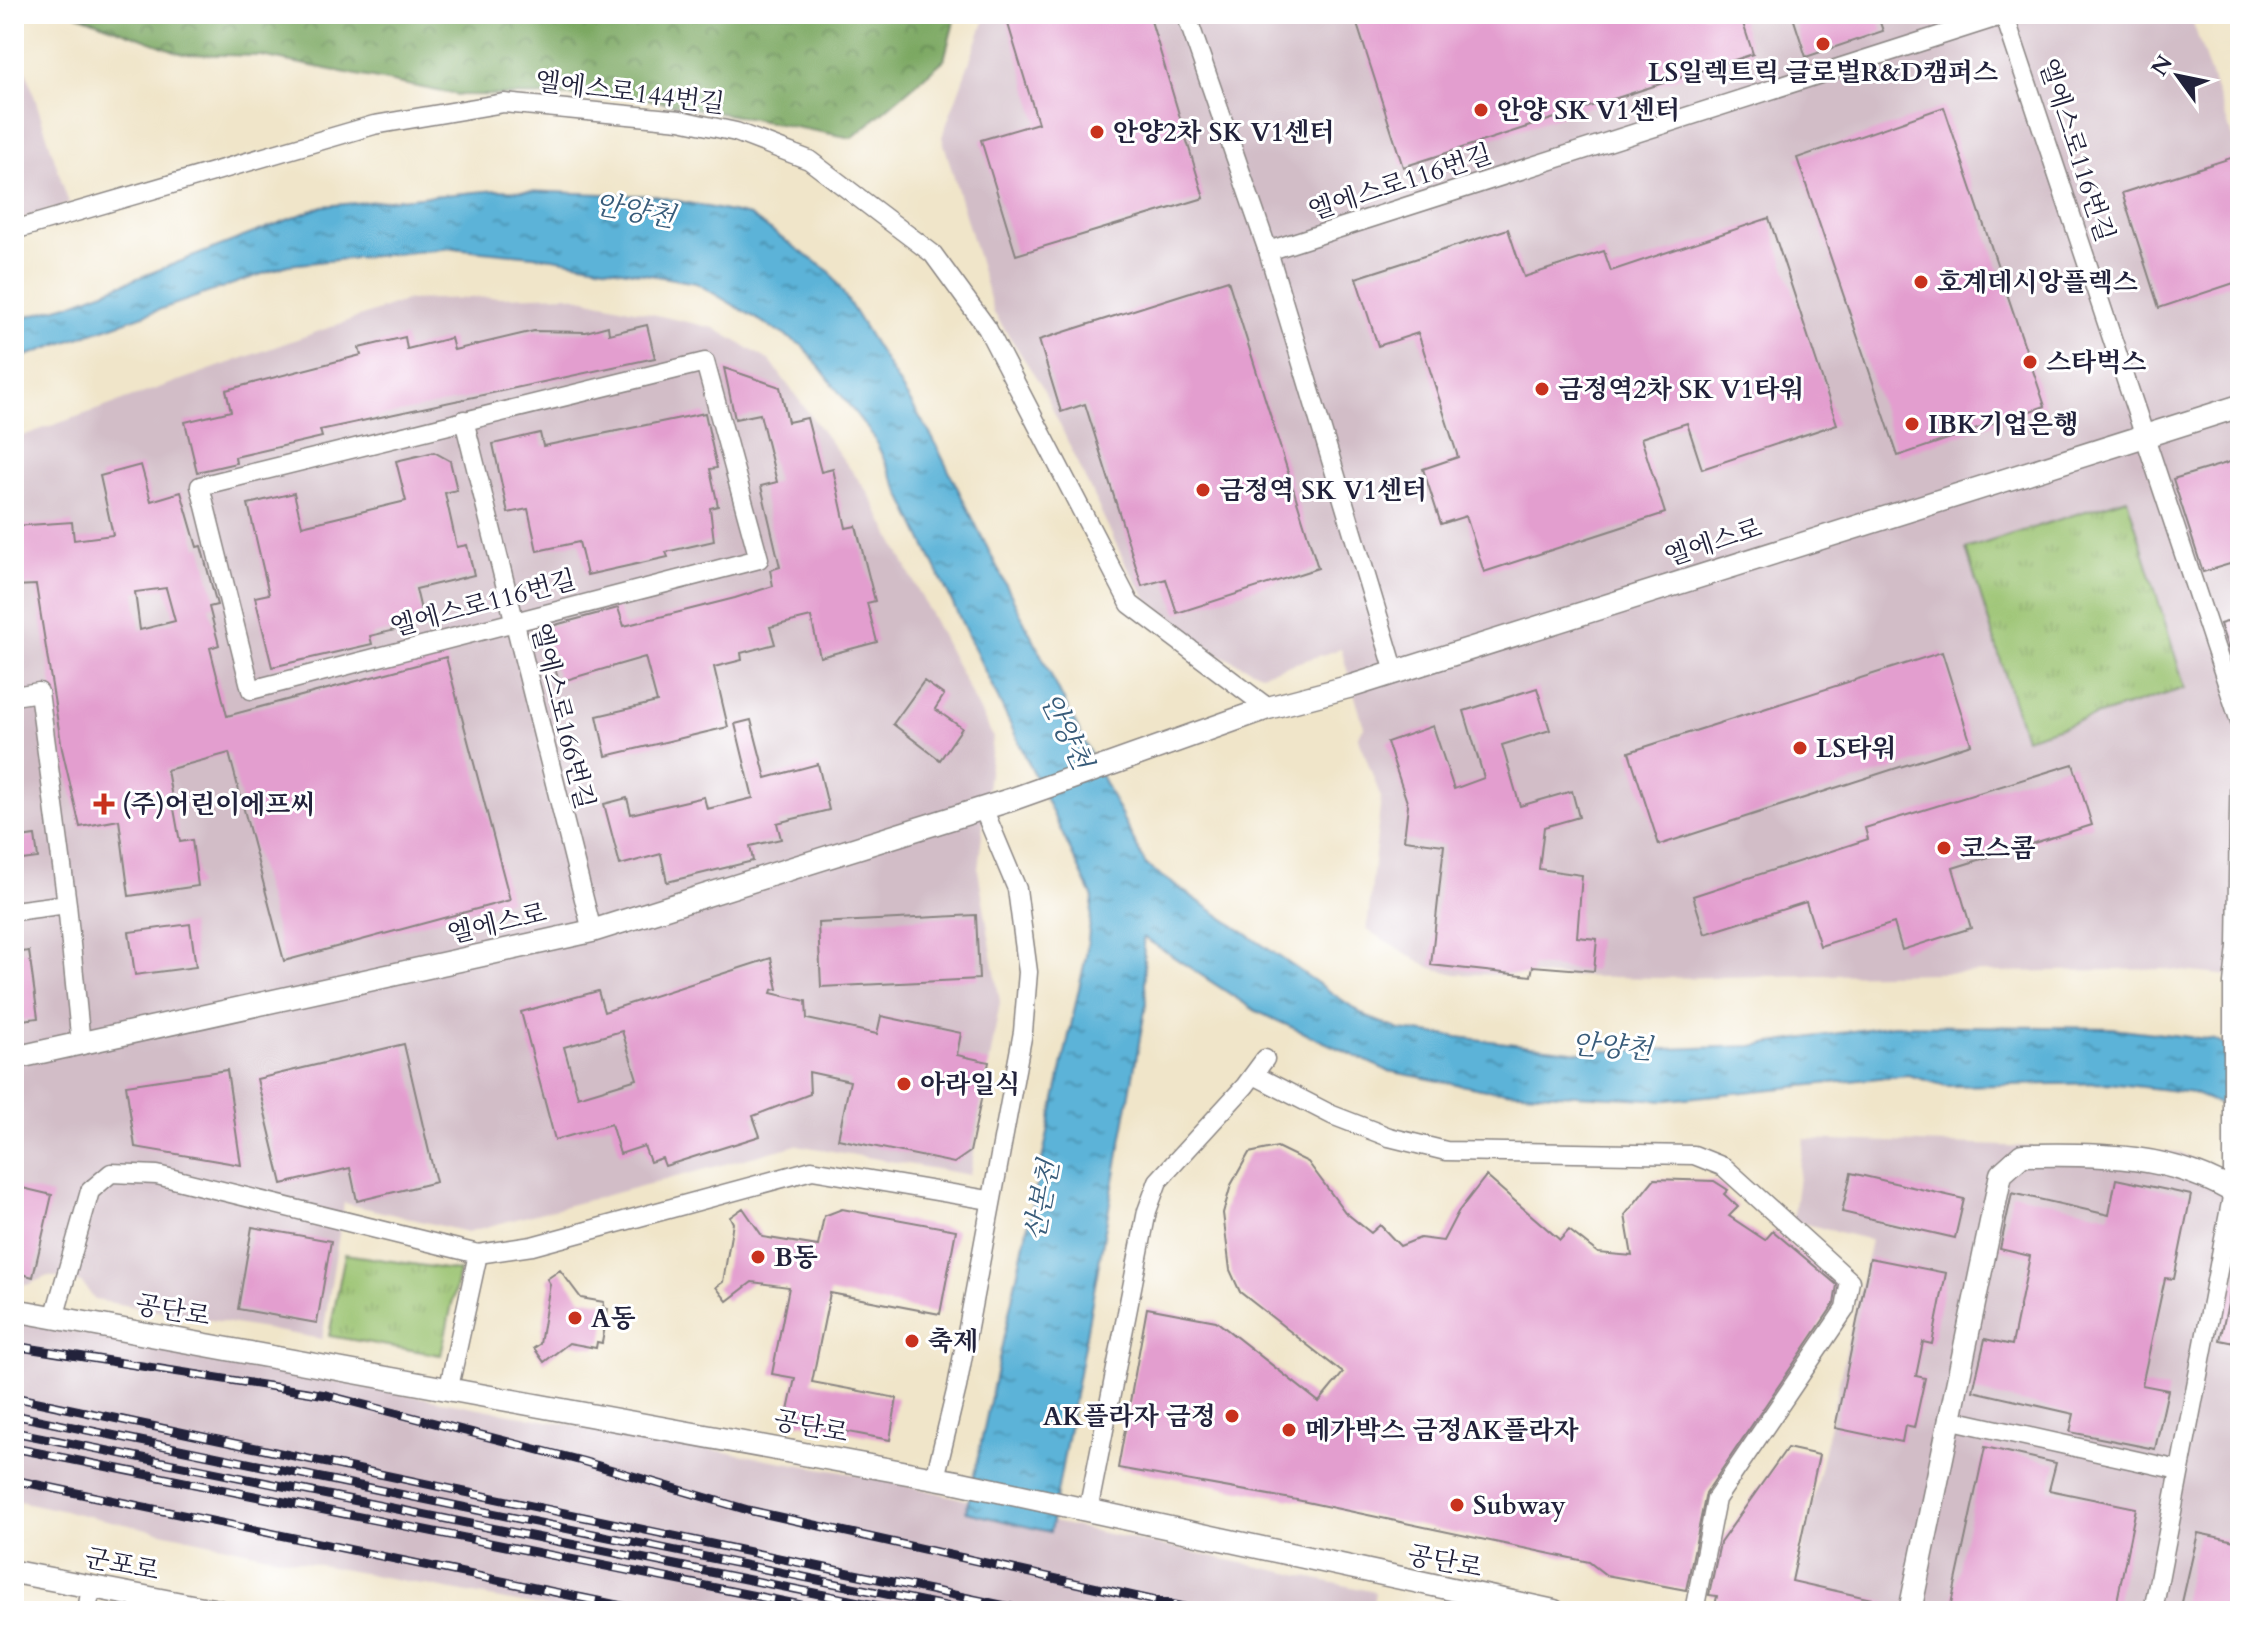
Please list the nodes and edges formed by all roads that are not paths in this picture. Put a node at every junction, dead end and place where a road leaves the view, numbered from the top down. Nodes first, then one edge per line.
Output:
1 (1186, 14) edge
2 (2004, 15) edge
3 (14, 230) edge
4 (1268, 251) junction
5 (2240, 406) edge
6 (464, 420) junction
7 (2145, 438) junction
8 (512, 621) junction
9 (1395, 672) junction
10 (14, 696) edge
11 (1268, 708) junction
12 (2240, 722) edge
13 (2240, 746) edge
14 (983, 808) junction
15 (67, 904) junction
16 (14, 911) edge
17 (592, 931) junction
18 (2239, 946) edge
19 (81, 1045) junction
20 (14, 1058) edge
21 (2236, 1194) edge
22 (989, 1200) junction
23 (478, 1254) junction
24 (14, 1310) edge
25 (54, 1318) junction
26 (449, 1387) junction
27 (1948, 1419) junction
28 (2179, 1470) junction
29 (946, 1480) junction
30 (1088, 1511) junction
31 (14, 1572) edge
32 (91, 1587) junction
33 (87, 1611) edge
34 (218, 1611) edge
35 (1554, 1611) edge
36 (1694, 1611) edge
37 (1910, 1611) edge
38 (2153, 1611) edge

1 - 4 street
2 - 4 street, 엘에스로116번길
2 - 7 street, 엘에스로116번길
3 - 11 street, 엘에스로144번길
4 - 9 street
5 - 7 street, 엘에스로
6 - 8 street, 엘에스로166번길
6 - 8 street, 엘에스로116번길
6 - 8 street, 엘에스로116번길
7 - 9 street, 엘에스로
7 - 12 street, 엘에스로116번길
8 - 17 street, 엘에스로166번길
9 - 11 street, 엘에스로
10 - 15 street
11 - 14 street, 엘에스로
13 - 18 street
14 - 17 street, 엘에스로
14 - 22 street
15 - 16 street
15 - 19 street
17 - 19 street, 엘에스로
18 - 21 street
19 - 20 street, 엘에스로
21 - 27 street
21 - 28 street
22 - 23 street
22 - 29 street
23 - 25 street
23 - 26 street
24 - 25 street, 공단로
25 - 26 street, 공단로
26 - 29 street, 공단로
27 - 28 street
27 - 37 street
28 - 38 street
29 - 30 street, 공단로
30 - 35 street, 공단로
30 - 36 street
31 - 32 street, 군포로
32 - 33 street
32 - 34 street, 군포로

